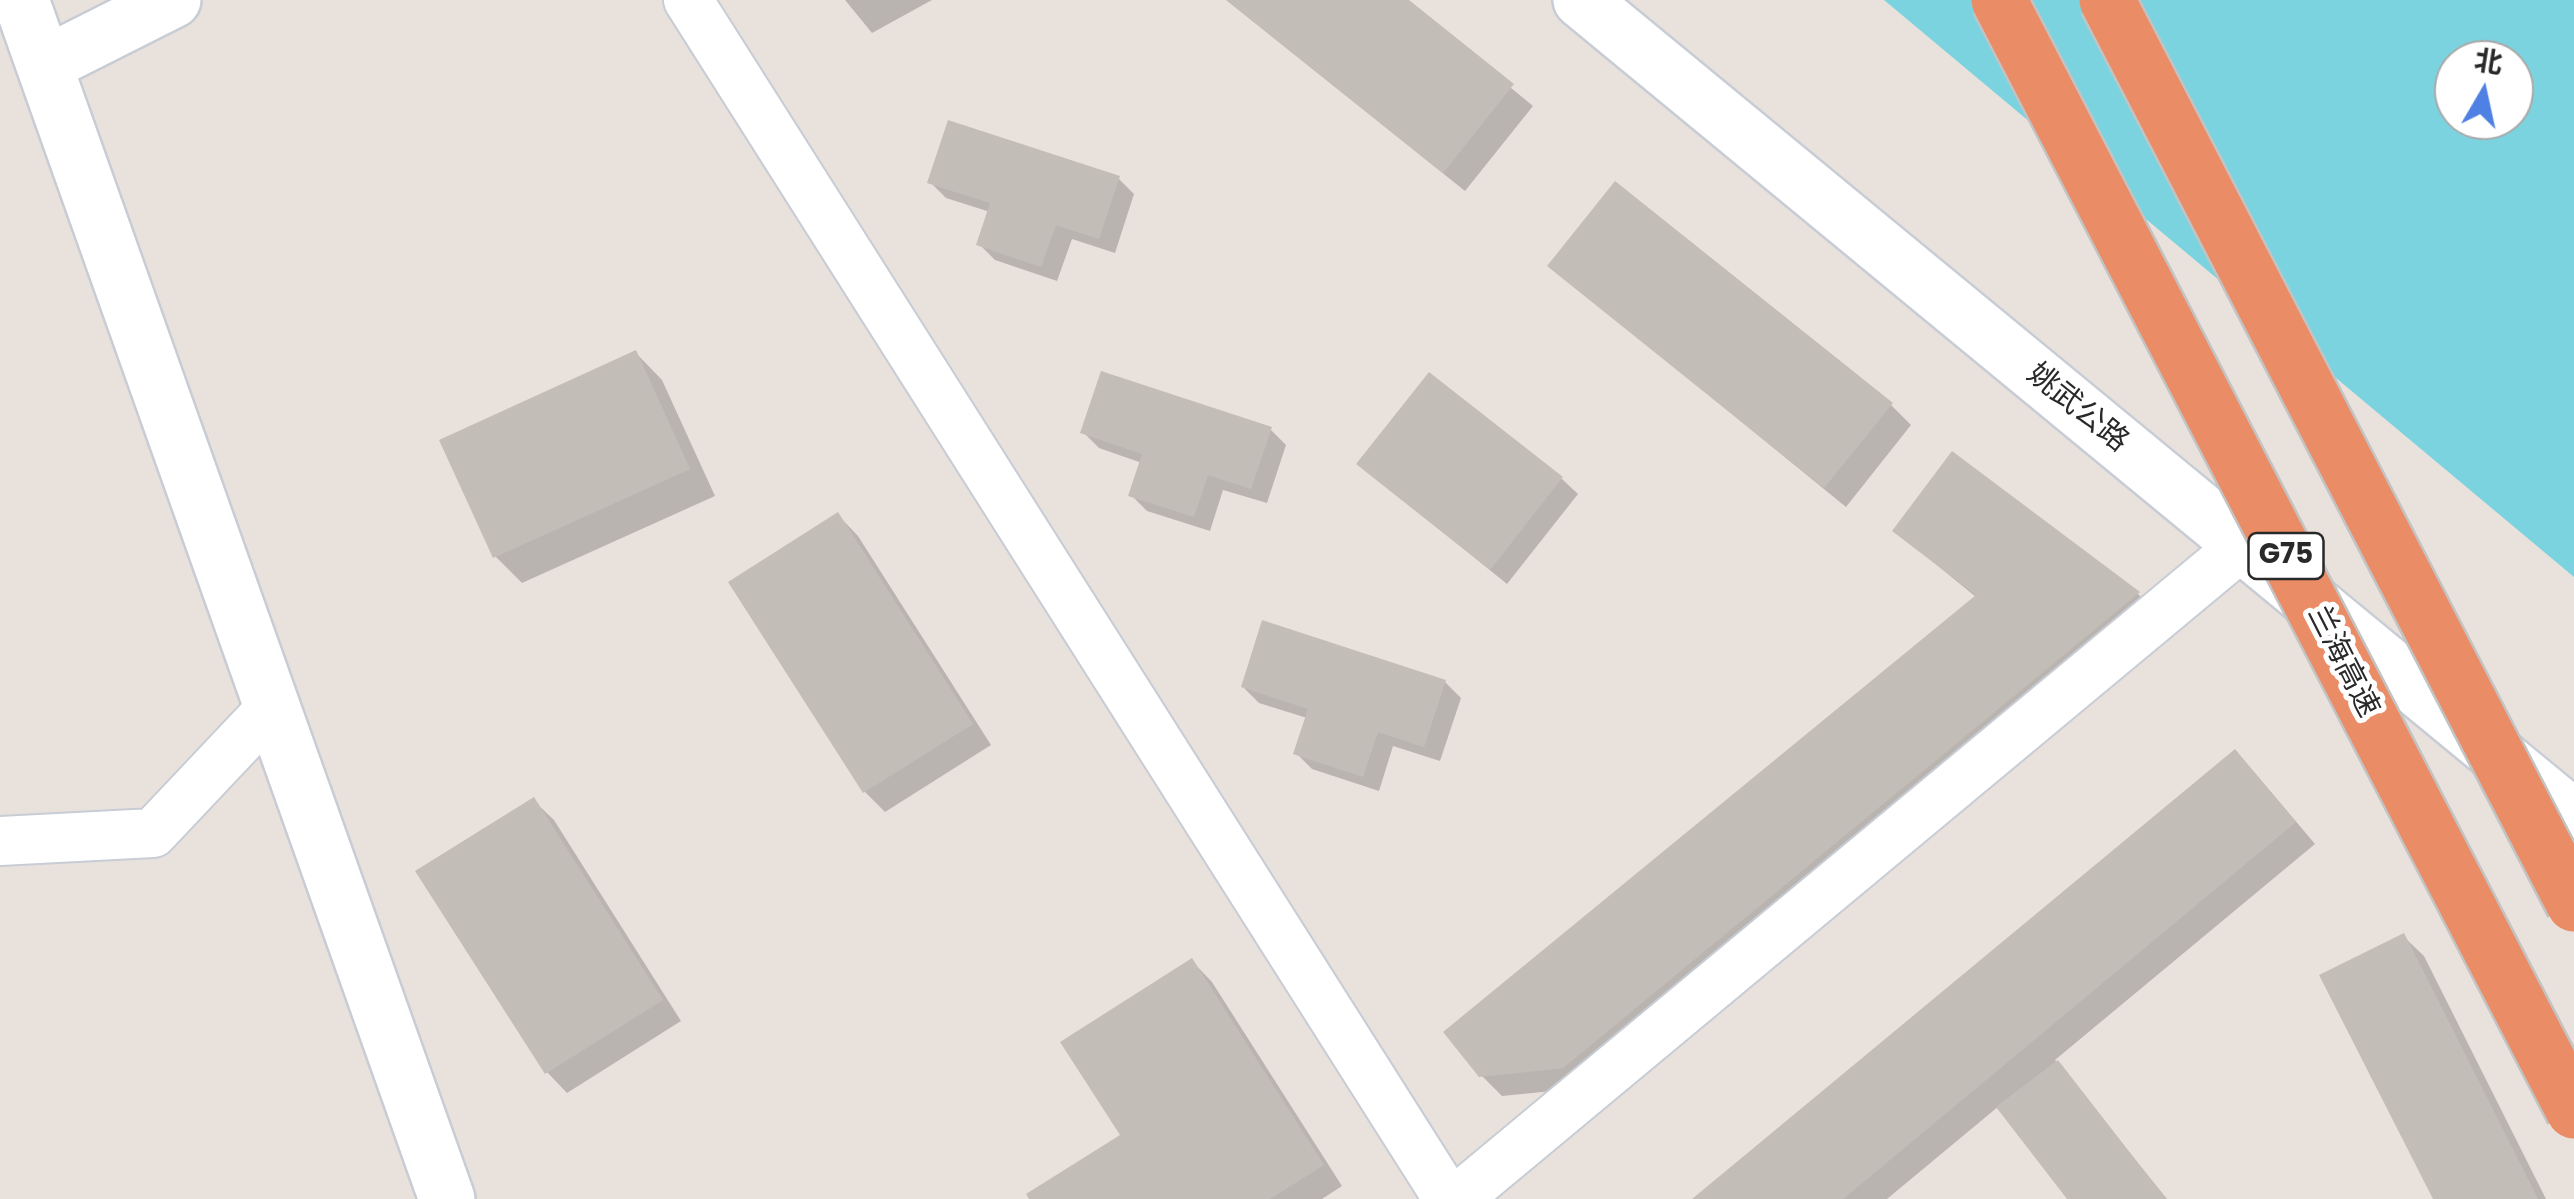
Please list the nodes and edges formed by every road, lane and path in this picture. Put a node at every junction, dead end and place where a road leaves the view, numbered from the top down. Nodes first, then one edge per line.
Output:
1 (21, 0) edge
2 (173, 0) edge
3 (688, 0) edge
4 (1580, 0) edge
5 (1999, 0) edge
6 (2107, 0) edge
7 (44, 65) junction
8 (2243, 544) junction
9 (272, 707) junction
10 (2574, 818) edge
11 (0, 842) edge
12 (2574, 904) edge
13 (2574, 1111) edge
14 (448, 1199) edge
15 (1448, 1199) edge
16 (1457, 1199) edge

1 - 7 street
2 - 7 street
3 - 15 street
4 - 8 street, 姚武公路
5 - 13 highway, 兰海高速 / G75, bridge
6 - 12 highway, bridge
7 - 9 street
8 - 10 street, 姚武公路
8 - 16 street
9 - 11 street
9 - 14 street

